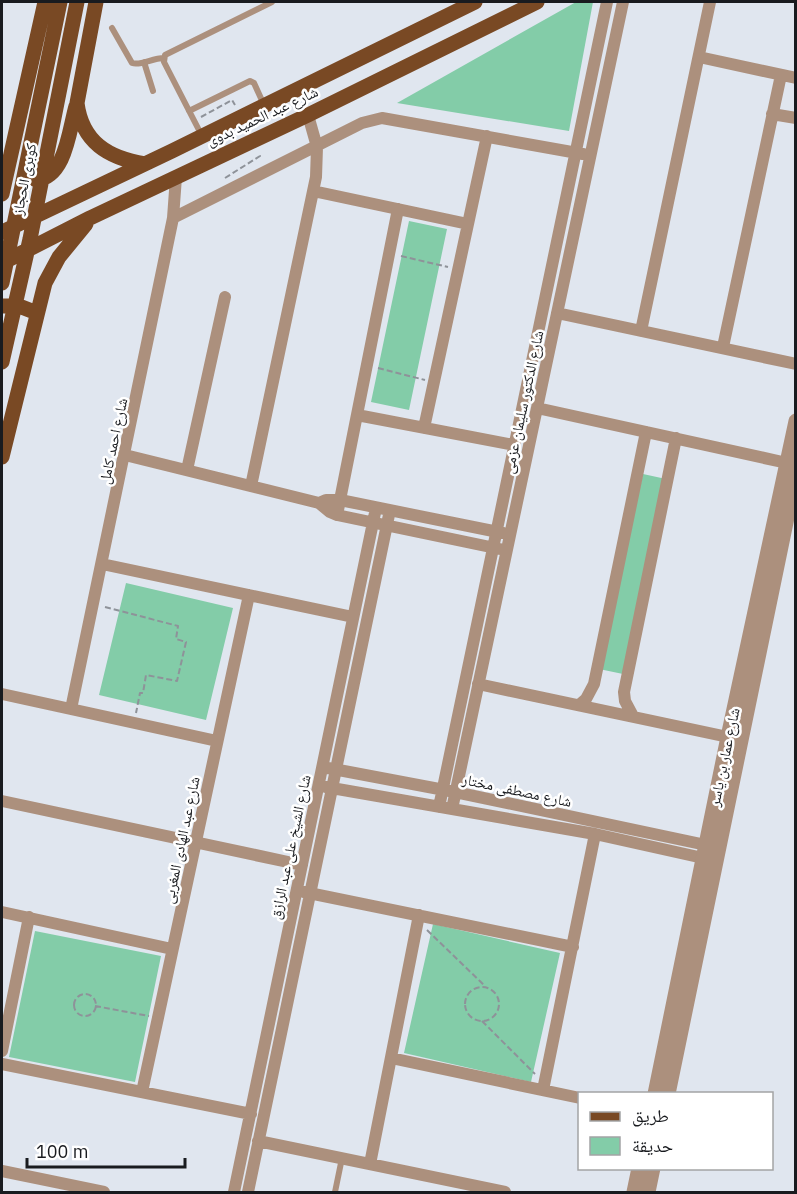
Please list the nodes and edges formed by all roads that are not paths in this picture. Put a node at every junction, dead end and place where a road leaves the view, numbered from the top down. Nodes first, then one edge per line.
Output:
1 (45, 2) edge
2 (60, 2) edge
3 (77, 2) edge
4 (96, 2) edge
5 (272, 2) edge
6 (475, 2) edge
7 (537, 2) edge
8 (607, 2) edge
9 (623, 2) edge
10 (710, 2) edge
11 (112, 28) dead end
12 (699, 57) junction
13 (164, 58) junction
14 (144, 62) junction
15 (781, 75) junction
16 (795, 78) edge
17 (153, 91) dead end
18 (77, 103) junction
19 (264, 106) junction
20 (189, 111) junction
21 (772, 114) junction
22 (308, 115) junction
23 (795, 118) edge
24 (487, 136) junction
25 (202, 137) junction
26 (317, 147) junction
27 (575, 153) junction
28 (591, 155) junction
29 (10, 163) junction
30 (145, 165) junction
31 (176, 177) junction
32 (313, 191) junction
33 (2, 194) edge
34 (398, 209) junction
35 (90, 218) junction
36 (173, 218) junction
37 (468, 224) junction
38 (2, 231) edge
39 (2, 263) edge
40 (2, 283) edge
41 (225, 297) dead end
42 (2, 306) edge
43 (37, 313) junction
44 (557, 314) junction
45 (642, 331) junction
46 (723, 347) junction
47 (3, 357) edge
48 (795, 364) edge
49 (537, 408) junction
50 (357, 415) junction
51 (795, 421) edge
52 (424, 428) junction
53 (646, 432) junction
54 (676, 438) junction
55 (514, 445) junction
56 (125, 455) junction
57 (2, 457) edge
58 (791, 469) edge
59 (187, 470) junction
60 (251, 486) junction
61 (340, 500) junction
62 (319, 503) junction
63 (376, 508) junction
64 (390, 510) junction
65 (337, 515) junction
66 (372, 523) junction
67 (387, 526) junction
68 (496, 532) junction
69 (510, 535) junction
70 (493, 548) junction
71 (507, 550) junction
72 (102, 564) junction
73 (249, 595) junction
74 (353, 617) junction
75 (478, 684) junction
76 (2, 694) edge
77 (579, 705) junction
78 (71, 709) junction
79 (633, 716) junction
80 (728, 737) junction
81 (217, 741) junction
82 (322, 767) junction
83 (336, 770) junction
84 (318, 786) junction
85 (332, 788) junction
86 (449, 791) junction
87 (2, 801) edge
88 (446, 808) junction
89 (596, 834) junction
90 (196, 843) junction
91 (705, 852) junction
92 (302, 865) junction
93 (297, 890) junction
94 (310, 893) junction
95 (2, 912) edge
96 (29, 917) junction
97 (419, 919) junction
98 (573, 947) junction
99 (172, 949) junction
100 (2, 1051) edge
101 (391, 1058) junction
102 (2, 1064) edge
103 (544, 1087) junction
104 (142, 1092) junction
105 (655, 1092) edge
106 (668, 1092) edge
107 (578, 1098) edge
108 (250, 1114) junction
109 (258, 1141) junction
110 (342, 1158) junction
111 (370, 1164) junction
112 (639, 1170) edge
113 (653, 1170) edge
114 (2, 1171) edge
115 (104, 1192) edge
116 (234, 1192) edge
117 (248, 1192) edge
118 (335, 1192) edge
119 (504, 1192) edge
120 (634, 1192) edge
121 (648, 1192) edge

1 - 29 main road
2 - 40 main road, كوبرى الحجاز
3 - 47 main road, كوبرى الحجاز
4 - 18 main road
5 - 13 lane
6 - 19 main road, شارع عبد الحميد بدوى
7 - 22 main road, شارع عبد الحميد بدوى
8 - 27 street, شارع الدكتور سليمان عزمى
9 - 28 street, شارع الدكتور سليمان عزمى
10 - 12 street
11 - 14 lane
12 - 15 street
12 - 45 street
13 - 14 lane
13 - 20 lane
14 - 17 lane
15 - 16 street
15 - 21 street
18 - 29 main road
18 - 30 main road
19 - 20 lane
19 - 25 main road, شارع عبد الحميد بدوى
20 - 25 lane
21 - 23 street
21 - 46 street
22 - 26 street
22 - 31 main road, شارع عبد الحميد بدوى
24 - 26 street
24 - 27 street
24 - 37 street
25 - 30 main road, شارع عبد الحميد بدوى
26 - 32 street
26 - 36 street
27 - 28 street
27 - 55 street, شارع الدكتور سليمان عزمى
28 - 44 street, شارع الدكتور سليمان عزمى
29 - 33 main road
30 - 38 main road, شارع عبد الحميد بدوى
31 - 35 main road, شارع عبد الحميد بدوى
31 - 36 street, شارع احمد كامل
32 - 34 street
32 - 60 street
34 - 37 street
34 - 50 street
35 - 39 main road, شارع عبد الحميد بدوى
35 - 43 main road
36 - 56 street, شارع احمد كامل
37 - 52 street
41 - 59 street
42 - 43 main road
43 - 57 main road
44 - 45 street
44 - 49 street, شارع الدكتور سليمان عزمى
45 - 46 street
46 - 48 street
49 - 53 street
49 - 69 street, شارع الدكتور سليمان عزمى
50 - 52 street
50 - 61 street
51 - 58 street, شارع عمار بن ياسر
52 - 55 street
53 - 54 street
53 - 77 street
54 - 58 street
54 - 79 street
55 - 68 street, شارع الدكتور سليمان عزمى
56 - 59 street
56 - 72 street, شارع احمد كامل
58 - 80 street, شارع عمار بن ياسر
58 - 106 street, شارع عمار بن ياسر
59 - 60 street
60 - 62 street
61 - 62 street
61 - 63 street
61 - 65 street
62 - 65 street
63 - 64 street
63 - 66 street, شارع الشيخ على عبد الرازق
64 - 67 street, شارع الشيخ على عبد الرازق
64 - 68 street
65 - 66 street
66 - 67 street
66 - 74 street, شارع الشيخ على عبد الرازق
67 - 70 street
67 - 83 street, شارع الشيخ على عبد الرازق
68 - 69 street
68 - 70 street, شارع الدكتور سليمان عزمى
69 - 71 street, شارع الدكتور سليمان عزمى
70 - 71 street
70 - 86 street, شارع الدكتور سليمان عزمى
71 - 75 street, شارع الدكتور سليمان عزمى
72 - 73 street
72 - 78 street, شارع احمد كامل
73 - 74 street
73 - 81 street, شارع عبد الهادى المغربى
74 - 82 street, شارع الشيخ على عبد الرازق
75 - 77 street
75 - 86 street, شارع الدكتور سليمان عزمى
76 - 78 street
77 - 79 street
78 - 81 street
79 - 80 street
80 - 91 street, شارع عمار بن ياسر
81 - 90 street, شارع عبد الهادى المغربى
82 - 83 street, شارع مصطفى مختار
82 - 84 street, شارع الشيخ على عبد الرازق
83 - 85 street, شارع الشيخ على عبد الرازق
83 - 86 street, شارع مصطفى مختار
84 - 85 street, شارع مصطفى مختار
84 - 92 street, شارع الشيخ على عبد الرازق
85 - 88 street, شارع مصطفى مختار
85 - 94 street, شارع الشيخ على عبد الرازق
86 - 88 street, شارع الدكتور سليمان عزمى
86 - 91 street, شارع مصطفى مختار
87 - 90 street
88 - 89 street, شارع مصطفى مختار
89 - 91 street, شارع مصطفى مختار
89 - 98 street
90 - 92 street
90 - 99 street, شارع عبد الهادى المغربى
91 - 105 street, شارع عمار بن ياسر
92 - 93 street, شارع الشيخ على عبد الرازق
93 - 94 street
93 - 108 street, شارع الشيخ على عبد الرازق
94 - 97 street
94 - 109 street, شارع الشيخ على عبد الرازق
95 - 96 street
96 - 99 street
96 - 100 street
97 - 98 street
97 - 101 street
98 - 103 street
99 - 104 street, شارع عبد الهادى المغربى
101 - 103 street
101 - 111 street
102 - 104 street
103 - 107 street
104 - 108 street
108 - 116 street, شارع الشيخ على عبد الرازق
109 - 110 street
109 - 117 street, شارع الشيخ على عبد الرازق
110 - 111 street
110 - 118 lane
111 - 119 street
112 - 120 street
113 - 121 street
114 - 115 street

